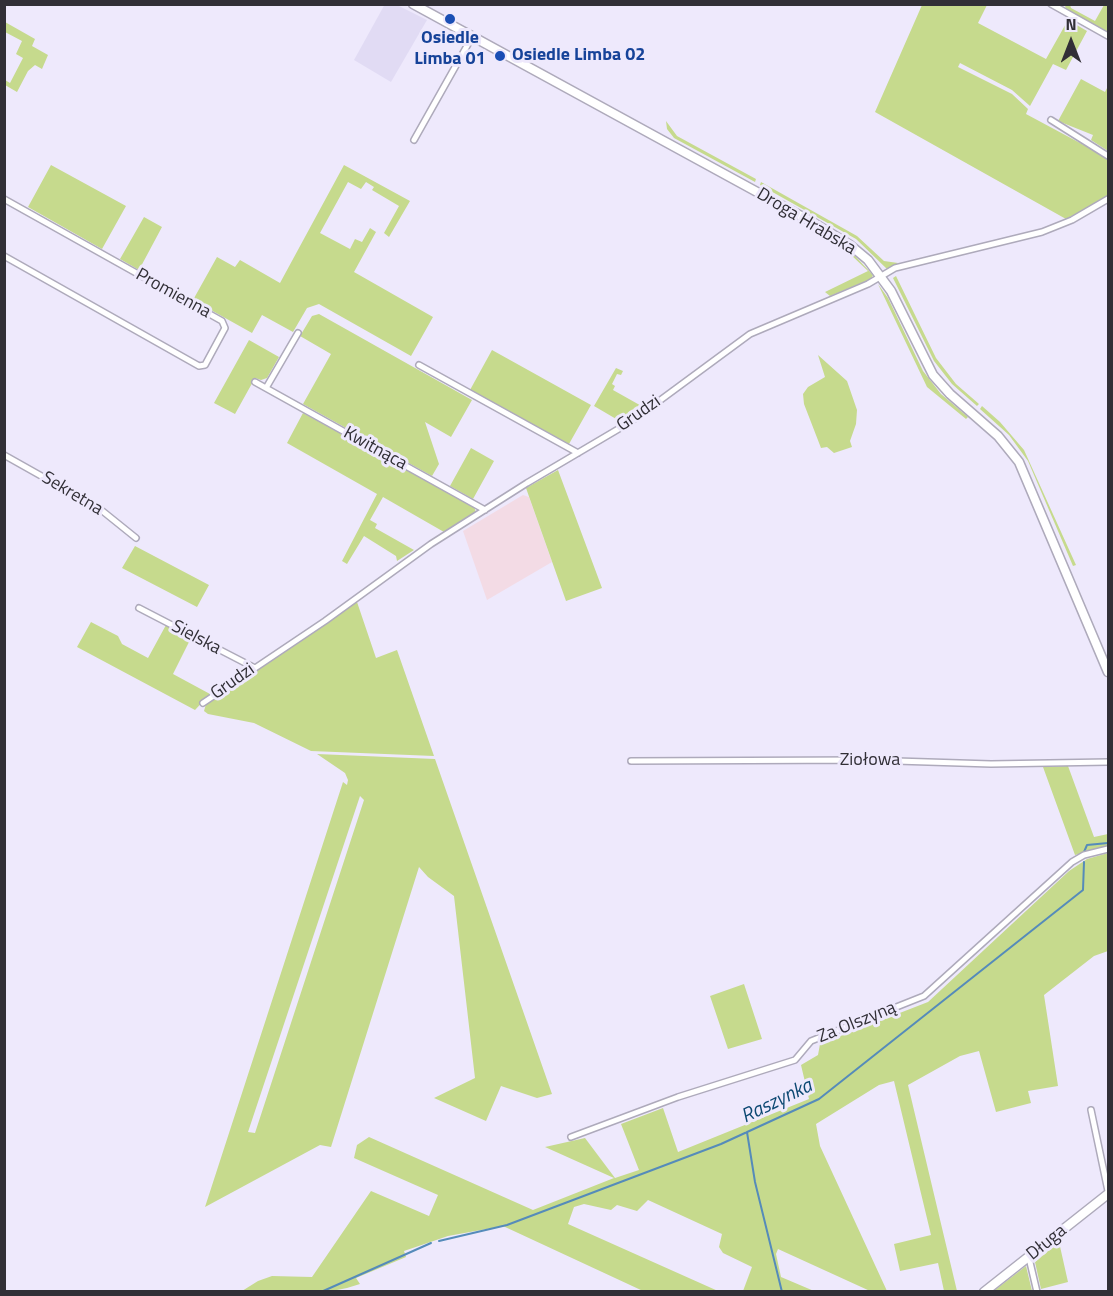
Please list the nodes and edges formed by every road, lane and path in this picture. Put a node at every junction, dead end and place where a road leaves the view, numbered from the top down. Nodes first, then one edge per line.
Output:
1 (413, 4) edge
2 (1051, 4) edge
3 (1061, 7) edge
4 (1108, 36) edge
5 (472, 37) junction
6 (1051, 120) dead end
7 (414, 140) dead end
8 (1108, 156) edge
9 (4, 199) edge
10 (1108, 199) edge
11 (4, 256) edge
12 (882, 276) junction
13 (298, 333) dead end
14 (419, 365) dead end
15 (255, 382) dead end
16 (266, 388) junction
17 (578, 453) junction
18 (4, 455) edge
19 (484, 510) junction
20 (136, 538) dead end
21 (139, 608) dead end
22 (1104, 650) edge
23 (254, 667) junction
24 (1108, 672) edge
25 (203, 703) dead end
26 (631, 761) dead end
27 (1108, 762) edge
28 (1108, 849) edge
29 (1091, 1110) dead end
30 (571, 1137) dead end
31 (1108, 1192) edge
32 (1029, 1258) junction
33 (984, 1292) edge
34 (1037, 1292) edge

1 - 5 street, Droga Hrabska
2 - 3 street
3 - 4 street
5 - 7 street
5 - 12 street, Droga Hrabska
6 - 8 street
9 - 11 street, Promienna
10 - 12 street, Grudzi
12 - 17 street, Grudzi
12 - 22 street, Droga Hrabska
13 - 16 street
14 - 17 street
15 - 16 street, Kwitnąca
16 - 19 street, Kwitnąca
17 - 19 street, Grudzi
18 - 20 street, Sekretna
19 - 23 street, Grudzi
21 - 23 street, Sielska
22 - 24 street, Droga Hrabska
23 - 25 street, Grudzi
26 - 27 street, Ziołowa
28 - 30 street, Za Olszyną
29 - 31 street
31 - 32 street, Długa
32 - 33 street, Długa
32 - 34 street

